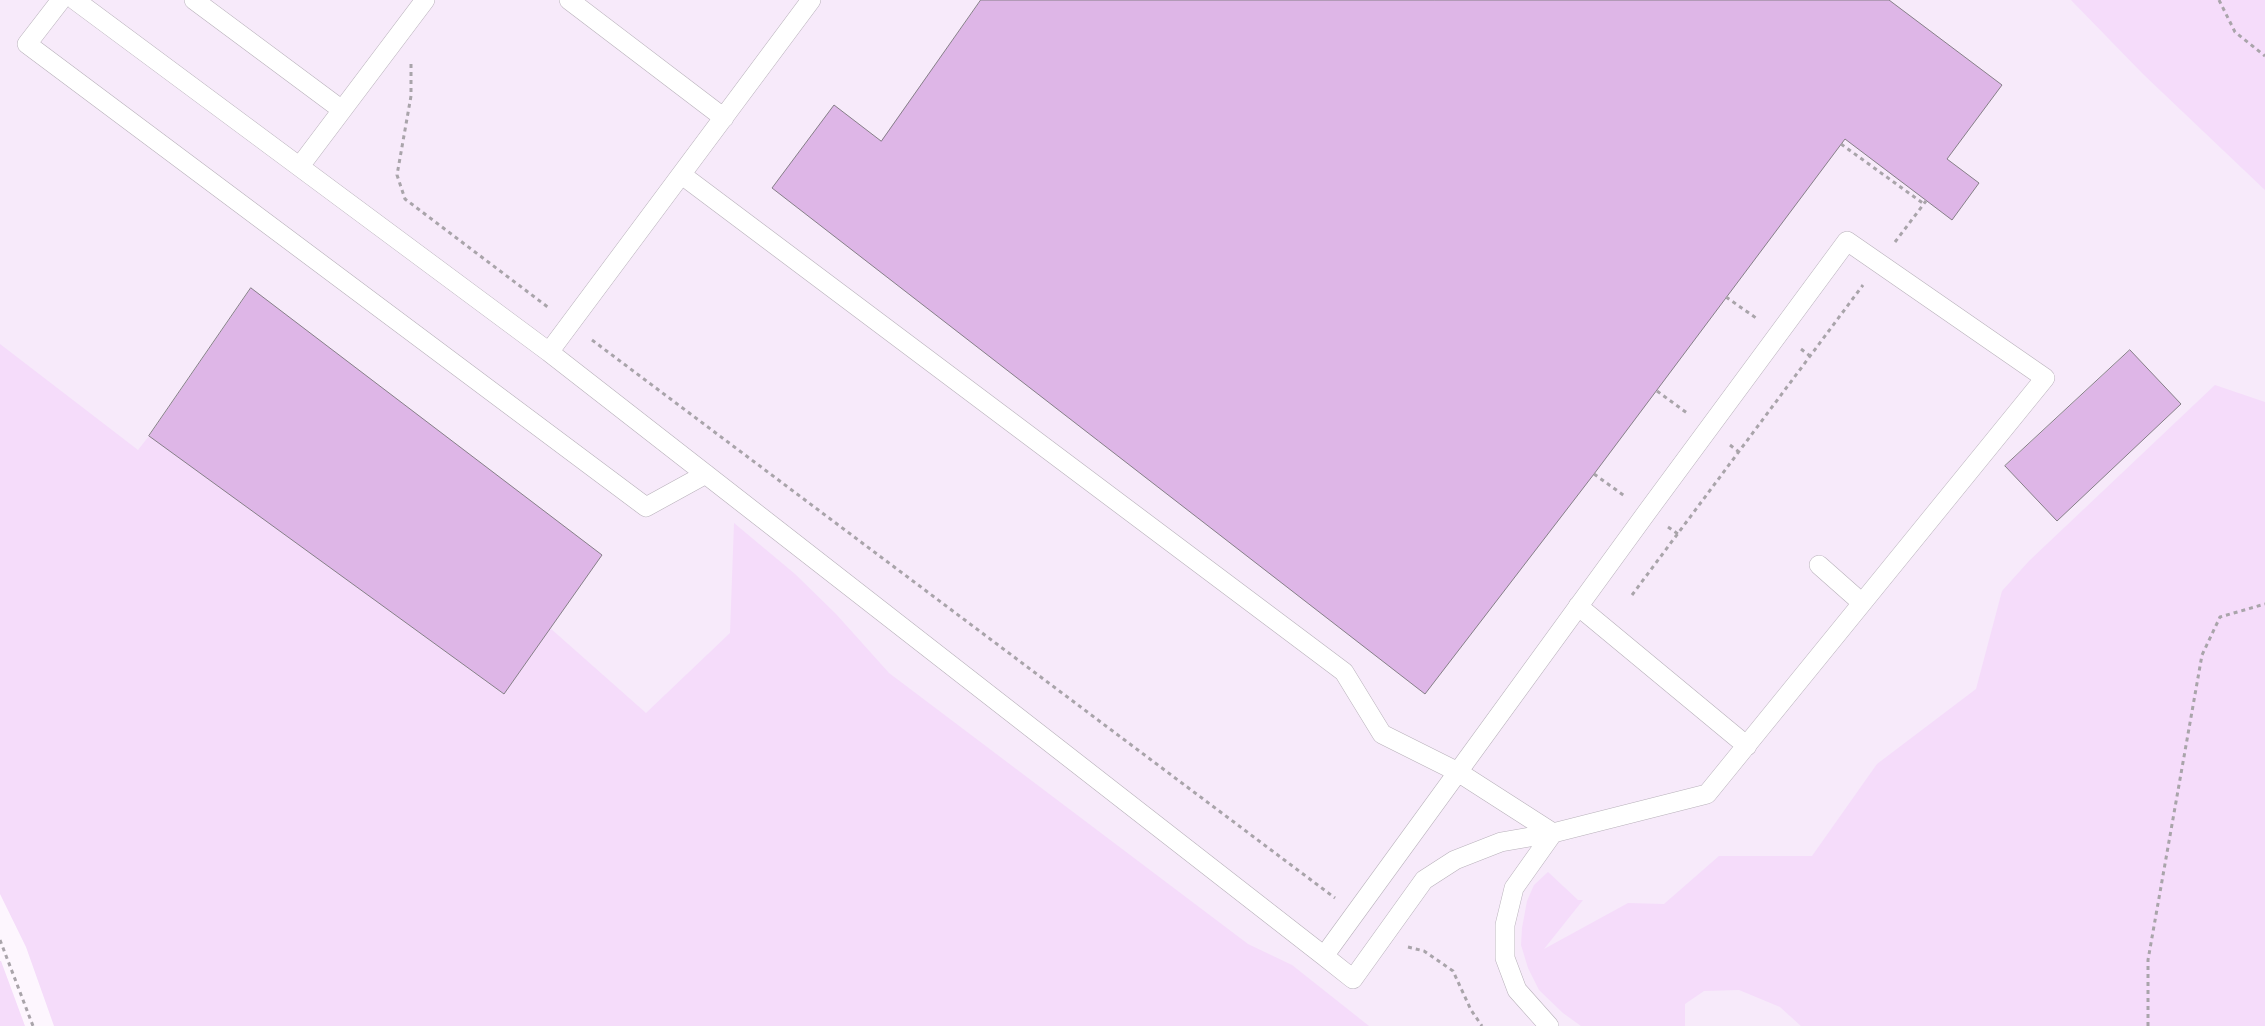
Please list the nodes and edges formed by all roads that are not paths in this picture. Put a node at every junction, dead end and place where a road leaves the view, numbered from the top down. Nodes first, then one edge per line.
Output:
1 (61, 0) edge
2 (75, 0) edge
3 (194, 0) edge
4 (425, 0) edge
5 (568, 0) edge
6 (811, 0) edge
7 (342, 110) junction
8 (724, 118) junction
9 (300, 166) junction
10 (682, 175) junction
11 (549, 352) junction
12 (706, 474) junction
13 (1819, 566) dead end
14 (1862, 603) junction
15 (1578, 606) junction
16 (1747, 746) junction
17 (1458, 772) junction
18 (1553, 833) junction
19 (1324, 956) junction
20 (1549, 1026) edge

1 - 12 lane
2 - 9 lane
3 - 7 lane
4 - 7 lane
5 - 8 lane
6 - 8 lane
7 - 9 lane
8 - 10 lane
9 - 11 lane
10 - 11 lane
10 - 17 lane
11 - 12 lane
12 - 19 lane
13 - 14 lane
14 - 15 lane
14 - 16 lane
15 - 16 lane
15 - 17 lane
16 - 18 lane
17 - 18 lane
17 - 19 lane
18 - 19 lane
18 - 20 lane

